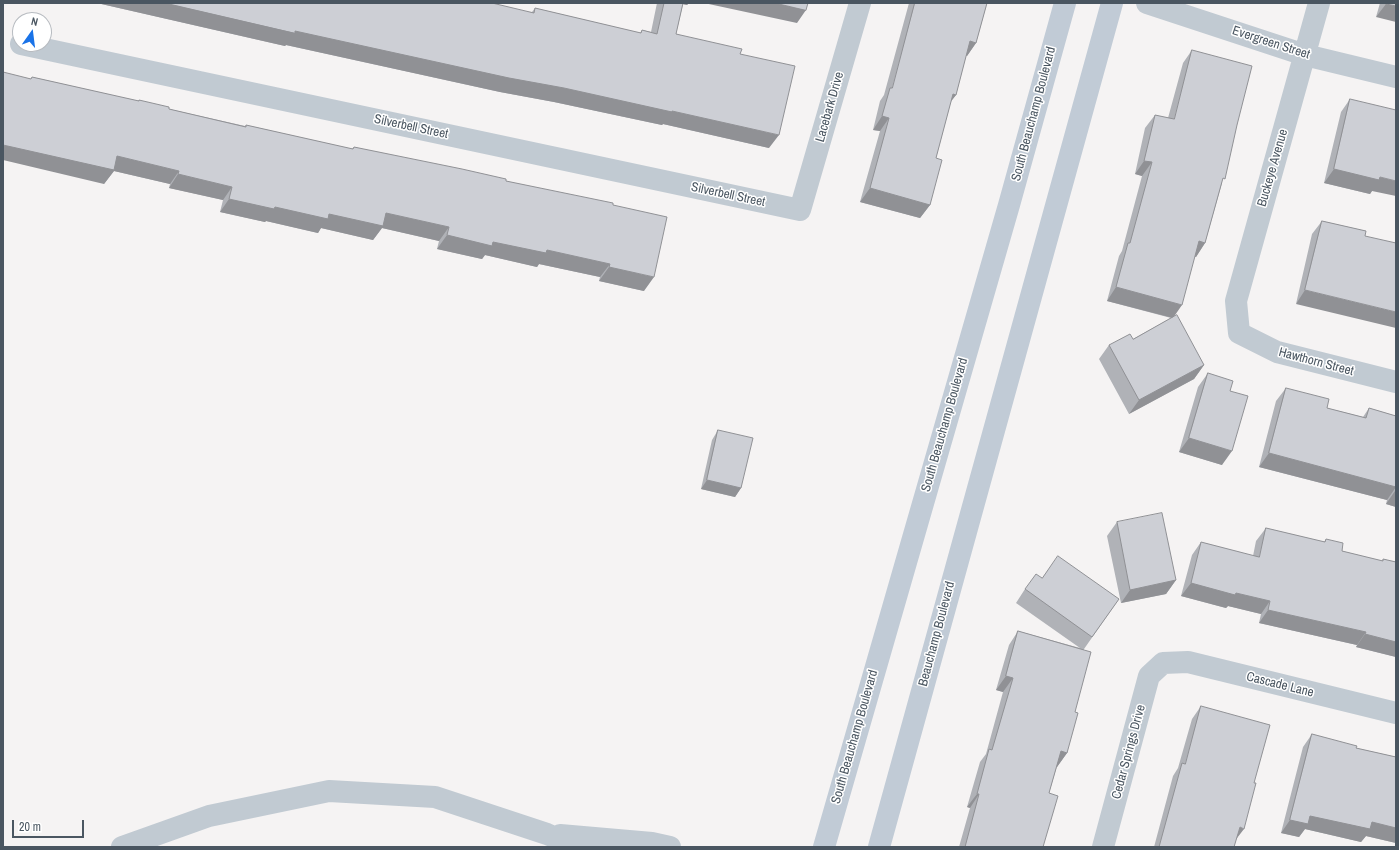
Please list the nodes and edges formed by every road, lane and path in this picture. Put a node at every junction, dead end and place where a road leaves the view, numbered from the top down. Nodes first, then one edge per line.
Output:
1 (860, 3) edge
2 (1065, 3) edge
3 (1112, 3) edge
4 (1147, 3) edge
5 (1319, 3) edge
6 (52, 51) edge
7 (1305, 55) junction
8 (1396, 77) edge
9 (800, 210) joint
10 (1239, 333) joint
11 (1396, 382) edge
12 (1163, 663) joint
13 (1396, 713) edge
14 (547, 834) junction
15 (122, 847) edge
16 (577, 847) edge
17 (670, 847) edge
18 (824, 847) edge
19 (879, 847) edge
20 (1103, 847) edge

1 - 9 street, Lacebark Drive
2 - 18 street, South Beauchamp Boulevard
3 - 19 street, Beauchamp Boulevard
4 - 7 street, Evergreen Street
5 - 7 street, Buckeye Avenue
6 - 9 street, Silverbell Street
7 - 8 street, Evergreen Street
7 - 10 street, Buckeye Avenue
10 - 11 street, Hawthorn Street
12 - 13 street, Cascade Lane
12 - 20 street, Cedar Springs Drive
14 - 15 street
14 - 16 street
14 - 17 street

